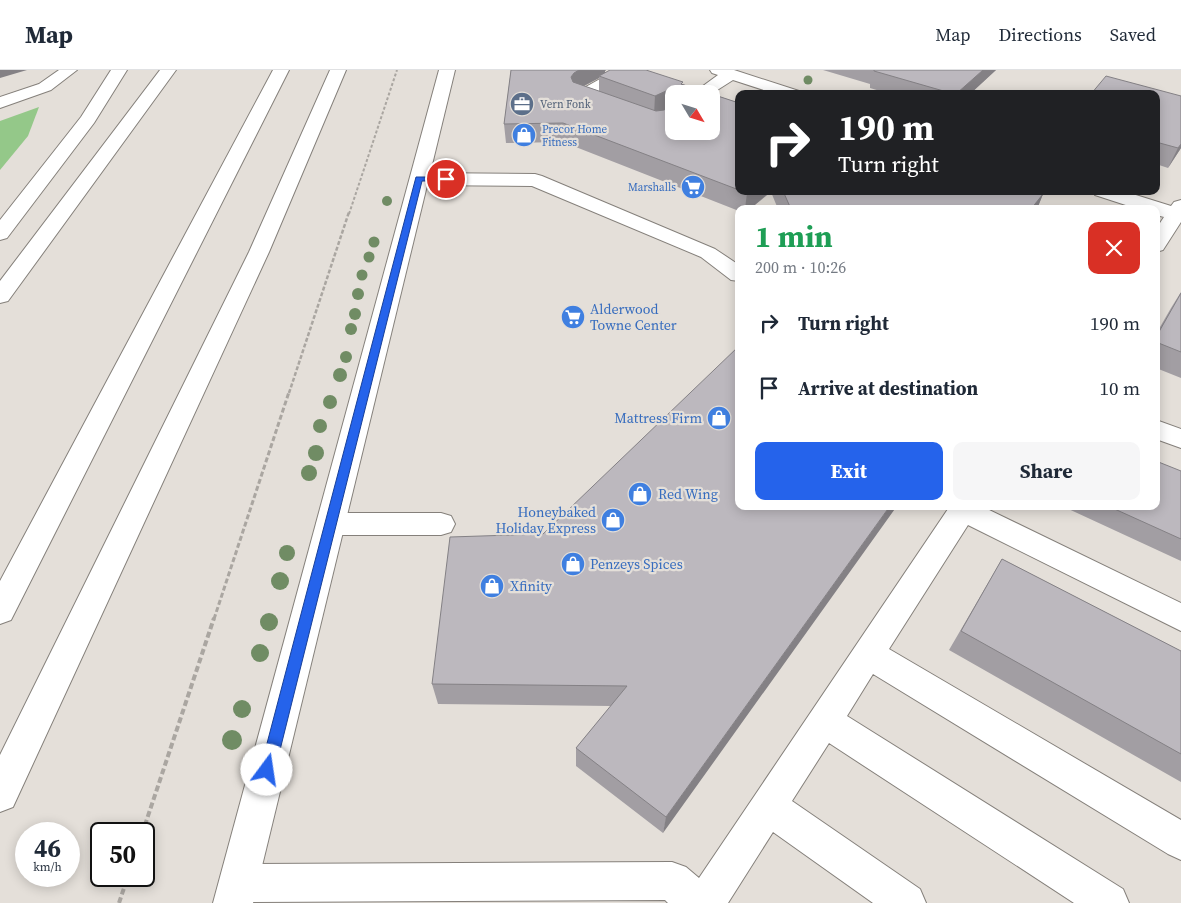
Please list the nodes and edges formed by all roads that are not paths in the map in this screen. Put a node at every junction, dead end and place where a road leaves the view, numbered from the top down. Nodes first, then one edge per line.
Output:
1 (68, 70) edge
2 (119, 70) edge
3 (168, 70) edge
4 (281, 70) edge
5 (338, 70) edge
6 (357, 70) edge
7 (447, 70) edge
8 (628, 70) edge
9 (724, 72) edge
10 (710, 85) edge
11 (780, 90) edge
12 (0, 103) edge
13 (618, 110) edge
14 (419, 178) junction
15 (1117, 195) edge
16 (1153, 205) edge
17 (1160, 207) edge
18 (1179, 212) edge
19 (0, 234) edge
20 (1160, 240) edge
21 (260, 252) junction
22 (735, 272) edge
23 (0, 296) edge
24 (1160, 431) edge
25 (1181, 439) edge
26 (963, 510) edge
27 (968, 510) edge
28 (330, 524) junction
29 (441, 524) dead end
30 (0, 611) edge
31 (1181, 618) edge
32 (868, 654) junction
33 (825, 721) junction
34 (0, 794) edge
35 (768, 806) junction
36 (1181, 841) edge
37 (236, 893) edge
38 (699, 903) edge
39 (706, 903) edge
40 (906, 903) edge
41 (1109, 903) edge

1 - 12 main road
2 - 19 main road
3 - 23 main road
4 - 30 main road
5 - 21 main road
6 - 21 main road
7 - 14 main road
8 - 13 main road
9 - 10 main road
9 - 11 main road
14 - 22 main road
14 - 28 main road
15 - 16 main road
17 - 18 main road
18 - 20 main road
21 - 34 main road
24 - 25 main road
26 - 32 main road
27 - 31 main road
28 - 29 main road
28 - 37 main road
32 - 33 main road
32 - 36 main road
33 - 35 main road
33 - 41 main road
35 - 39 main road
35 - 40 main road
37 - 38 main road

